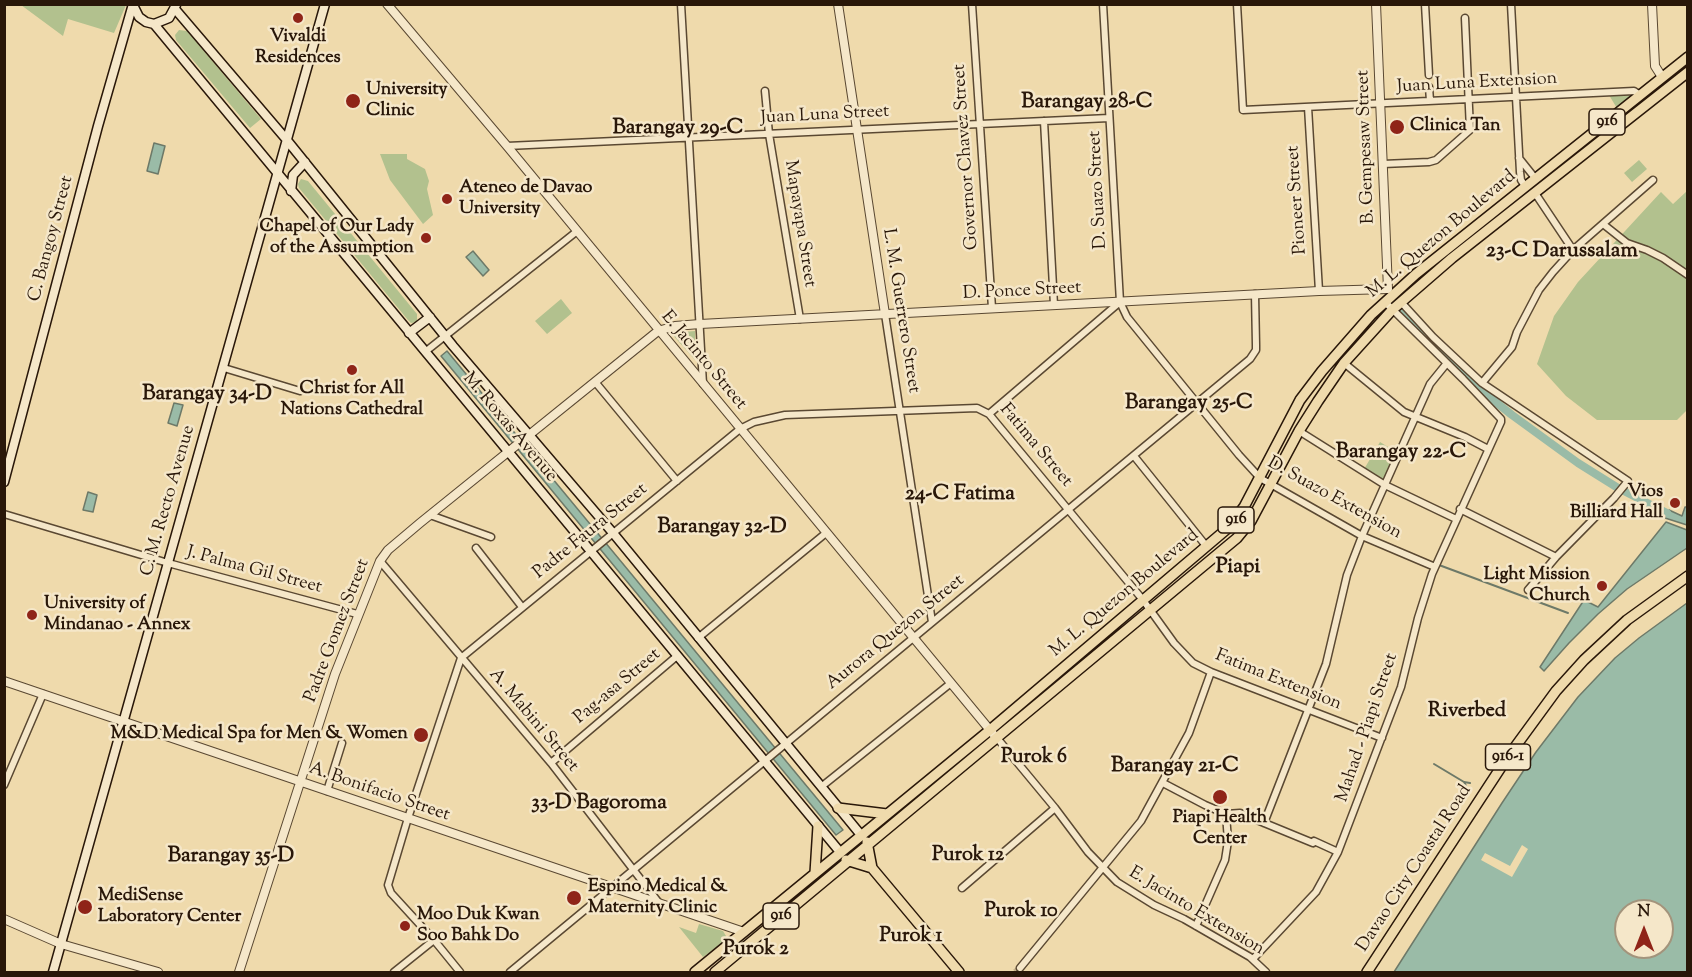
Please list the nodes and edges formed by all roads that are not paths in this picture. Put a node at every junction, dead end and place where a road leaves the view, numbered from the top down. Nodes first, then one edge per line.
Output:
1 (133, 4) edge
2 (325, 4) edge
3 (387, 4) edge
4 (681, 4) edge
5 (838, 4) edge
6 (972, 4) edge
7 (1103, 4) edge
8 (1238, 4) edge
9 (1376, 4) edge
10 (1425, 4) edge
11 (1511, 4) edge
12 (1652, 4) edge
13 (175, 7) edge
14 (1465, 18) dead end
15 (154, 24) junction
16 (1688, 57) edge
17 (1688, 72) edge
18 (1429, 75) dead end
19 (1662, 77) junction
20 (1429, 87) dead end
21 (765, 91) dead end
22 (1640, 95) junction
23 (1516, 97) junction
24 (1469, 99) junction
25 (1430, 101) junction
26 (1381, 103) junction
27 (1308, 107) junction
28 (1109, 118) junction
29 (1044, 121) junction
30 (981, 124) junction
31 (857, 130) junction
32 (769, 134) junction
33 (690, 137) junction
34 (286, 139) junction
35 (507, 146) junction
36 (1519, 158) junction
37 (305, 162) junction
38 (1383, 164) junction
39 (277, 174) junction
40 (1535, 178) junction
41 (1653, 180) dead end
42 (1525, 186) junction
43 (291, 191) junction
44 (1535, 193) junction
45 (1603, 224) junction
46 (576, 232) junction
47 (1573, 250) junction
48 (1688, 275) edge
49 (1319, 291) junction
50 (1391, 292) junction
51 (1255, 294) junction
52 (1120, 302) junction
53 (1384, 302) junction
54 (1401, 302) junction
55 (1054, 305) junction
56 (992, 309) junction
57 (1392, 310) junction
58 (885, 314) junction
59 (430, 317) junction
60 (800, 319) junction
61 (700, 324) junction
62 (658, 331) junction
63 (409, 333) junction
64 (446, 336) junction
65 (425, 352) junction
66 (1344, 363) junction
67 (1447, 363) junction
68 (224, 368) junction
69 (596, 383) junction
70 (1482, 383) junction
71 (703, 384) junction
72 (300, 391) dead end
73 (1197, 404) junction
74 (900, 411) junction
75 (989, 414) junction
76 (1415, 417) junction
77 (740, 429) junction
78 (1299, 431) junction
79 (526, 437) junction
80 (1488, 449) junction
81 (508, 453) junction
82 (1134, 456) junction
83 (1260, 478) junction
84 (677, 481) junction
85 (4, 482) edge
86 (1270, 484) junction
87 (1384, 485) junction
88 (1460, 509) junction
89 (1069, 510) junction
90 (4, 514) edge
91 (430, 515) junction
92 (1456, 519) junction
93 (613, 533) junction
94 (826, 533) junction
95 (1362, 536) junction
96 (491, 537) dead end
97 (1207, 547) junction
98 (476, 548) dead end
99 (594, 549) junction
100 (1556, 557) junction
101 (380, 561) junction
102 (168, 563) junction
103 (1435, 567) junction
104 (1688, 576) edge
105 (1528, 590) dead end
106 (1143, 600) junction
107 (522, 607) junction
108 (1150, 610) junction
109 (357, 614) junction
110 (932, 622) junction
111 (913, 637) junction
112 (698, 638) junction
113 (677, 656) junction
114 (461, 658) junction
115 (1211, 672) junction
116 (4, 681) edge
117 (951, 683) junction
118 (43, 694) junction
119 (1309, 710) junction
120 (123, 721) junction
121 (990, 730) junction
122 (997, 738) junction
123 (1382, 738) junction
124 (342, 743) dead end
125 (786, 744) junction
126 (765, 762) junction
127 (550, 763) junction
128 (301, 782) junction
129 (1163, 783) junction
130 (4, 785) edge
131 (821, 787) junction
132 (327, 791) junction
133 (838, 808) junction
134 (1055, 808) junction
135 (887, 814) junction
136 (1226, 814) junction
137 (408, 818) junction
138 (1264, 823) junction
139 (818, 826) junction
140 (861, 835) junction
141 (868, 844) junction
142 (840, 852) junction
143 (1338, 852) junction
144 (848, 861) junction
145 (872, 868) junction
146 (1103, 869) junction
147 (633, 870) junction
148 (815, 873) junction
149 (612, 887) junction
150 (962, 888) dead end
151 (659, 903) junction
152 (4, 919) edge
153 (1196, 926) junction
154 (744, 932) junction
155 (434, 940) junction
156 (61, 944) junction
157 (1253, 959) junction
158 (1020, 968) dead end
159 (53, 972) edge
160 (158, 972) edge
161 (239, 972) edge
162 (394, 972) edge
163 (460, 972) edge
164 (510, 972) edge
165 (695, 972) edge
166 (715, 972) edge
167 (959, 972) edge
168 (1266, 972) edge
169 (1367, 972) edge

1 - 15 main road, M. Roxas Avenue
1 - 85 main road, C. Bangoy Street
2 - 34 main road, C. M. Recto Avenue
3 - 35 street, E. Jacinto Street
4 - 33 street
5 - 31 street, L. M. Guerrero Street
6 - 30 street, Governor Chavez Street
7 - 28 street, D. Suazo Street
8 - 27 street, Juan Luna Extension
9 - 26 street, B. Gempesaw Street
10 - 18 street
11 - 23 street
12 - 19 street
13 - 15 main road
13 - 34 main road, M. Roxas Avenue
14 - 24 street
15 - 39 main road, M. Roxas Avenue
16 - 19 main road, M. L. Quezon Boulevard / 916
17 - 44 main road, M. L. Quezon Boulevard / 916
19 - 22 main road, M. L. Quezon Boulevard / 916
20 - 25 street
21 - 32 street, Mapayapa Street
22 - 23 street, Juan Luna Extension
22 - 40 main road, M. L. Quezon Boulevard / 916
23 - 24 street, Juan Luna Extension
23 - 36 street
24 - 25 street, Juan Luna Extension
24 - 38 street
25 - 26 street, Juan Luna Extension
26 - 27 street, Juan Luna Extension
26 - 38 street, B. Gempesaw Street
27 - 49 street, Pioneer Street
28 - 29 street, Juan Luna Street
28 - 52 street, D. Suazo Street
29 - 30 street, Juan Luna Street
29 - 55 street
30 - 31 street, Juan Luna Street
30 - 56 street, Governor Chavez Street
31 - 32 street, Juan Luna Street
31 - 58 street, L. M. Guerrero Street
32 - 33 street, Juan Luna Street
32 - 60 street, Mapayapa Street
33 - 35 street, Juan Luna Street
33 - 61 street
34 - 37 main road, M. Roxas Avenue
34 - 39 main road, C. M. Recto Avenue
35 - 46 street, E. Jacinto Street
36 - 40 street
36 - 42 street
37 - 43 main road
37 - 59 main road, M. Roxas Avenue
38 - 50 street, B. Gempesaw Street
39 - 43 main road, M. Roxas Avenue
39 - 68 main road, C. M. Recto Avenue
40 - 42 main road, M. L. Quezon Boulevard / 916
41 - 45 street
42 - 50 main road, M. L. Quezon Boulevard / 916
43 - 63 main road, M. Roxas Avenue
44 - 47 street
44 - 54 main road, M. L. Quezon Boulevard / 916
45 - 47 street
45 - 48 street
46 - 62 street, E. Jacinto Street
46 - 64 street
47 - 70 street
49 - 50 street, D. Ponce Street
49 - 51 street, D. Ponce Street
50 - 53 main road, M. L. Quezon Boulevard / 916
50 - 54 street
51 - 52 street, D. Ponce Street
51 - 73 street, Aurora Quezon Street
52 - 55 street, D. Ponce Street
52 - 73 street, D. Suazo Extension
52 - 75 street
53 - 57 street
53 - 83 main road, M. L. Quezon Boulevard / 916
54 - 57 main road, M. L. Quezon Boulevard / 916
54 - 70 street
55 - 56 street, D. Ponce Street
56 - 58 street, D. Ponce Street
57 - 66 main road, M. L. Quezon Boulevard / 916
57 - 67 street
58 - 60 street, D. Ponce Street
58 - 74 street, L. M. Guerrero Street
59 - 63 main road
59 - 64 main road, M. Roxas Avenue
60 - 61 street, D. Ponce Street
61 - 62 street, D. Ponce Street
61 - 71 street
62 - 69 street, Padre Gomez Street
62 - 71 street, E. Jacinto Street
63 - 65 main road, M. Roxas Avenue
64 - 65 street
64 - 79 main road, M. Roxas Avenue
65 - 81 main road, M. Roxas Avenue
66 - 76 street
66 - 78 main road, M. L. Quezon Boulevard / 916
67 - 76 street
67 - 80 street, Mahad - Piapi Street
68 - 72 street
68 - 102 main road, C. M. Recto Avenue
69 - 79 street, Padre Gomez Street
69 - 84 street
70 - 100 street
71 - 77 street, E. Jacinto Street
73 - 82 street, Aurora Quezon Street
73 - 83 street, D. Suazo Extension
74 - 75 street, Fatima Street
74 - 77 street, Fatima Street
74 - 110 street, L. M. Guerrero Street
75 - 89 street, Fatima Street
76 - 80 street
76 - 87 street
77 - 84 street, Padre Faura Street
77 - 94 street, E. Jacinto Street
78 - 86 main road, M. L. Quezon Boulevard / 916
78 - 87 street
79 - 81 street, Padre Gomez Street
79 - 93 main road, M. Roxas Avenue
80 - 88 street, Mahad - Piapi Street
81 - 91 street, Padre Gomez Street
81 - 99 main road, M. Roxas Avenue
82 - 89 street, Aurora Quezon Street
82 - 97 street
83 - 86 street, D. Suazo Extension
83 - 97 main road, M. L. Quezon Boulevard / 916
84 - 93 street, Padre Faura Street
86 - 95 street, D. Suazo Extension
86 - 108 main road, M. L. Quezon Boulevard / 916
87 - 92 street
87 - 95 street
88 - 92 street, Mahad - Piapi Street
88 - 100 street
89 - 106 street, Fatima Street
89 - 110 street, Aurora Quezon Street
90 - 102 street, J. Palma Gil Street
91 - 96 street
91 - 101 street, Padre Gomez Street
92 - 103 street, Mahad - Piapi Street
93 - 99 street, Padre Faura Street
93 - 112 main road, M. Roxas Avenue
94 - 111 street, E. Jacinto Street
94 - 112 street
95 - 103 street, D. Suazo Extension
95 - 119 street
97 - 106 main road, M. L. Quezon Boulevard / 916
98 - 107 street
99 - 107 street, Padre Faura Street
99 - 113 main road, M. Roxas Avenue
100 - 105 street
101 - 109 street, Padre Gomez Street
101 - 114 street, A. Mabini Street
102 - 109 street, J. Palma Gil Street
102 - 120 main road, C. M. Recto Avenue
103 - 123 street, Mahad - Piapi Street
104 - 169 main road, Davao City Coastal Road / 916-1
106 - 108 street, Fatima Street
106 - 121 main road, M. L. Quezon Boulevard / 916
107 - 114 street, Padre Faura Street
108 - 115 street, Fatima Extension
108 - 122 main road, M. L. Quezon Boulevard / 916
109 - 128 street, Padre Gomez Street
110 - 111 street, Aurora Quezon Street
111 - 117 street, E. Jacinto Street
111 - 125 street, Aurora Quezon Street
112 - 125 main road, M. Roxas Avenue
113 - 126 main road, M. Roxas Avenue
113 - 127 street, Pag-asa Street
114 - 127 street, A. Mabini Street
114 - 137 street
115 - 119 street, Fatima Extension
115 - 129 street
116 - 118 street, A. Bonifacio Street
117 - 121 street, E. Jacinto Street
117 - 131 street
118 - 120 street, A. Bonifacio Street
118 - 130 street
119 - 123 street, Fatima Extension
119 - 138 street
120 - 128 street, A. Bonifacio Street
120 - 156 main road, C. M. Recto Avenue
121 - 122 street, E. Jacinto Street
121 - 135 main road, M. L. Quezon Boulevard / 916
122 - 134 street, E. Jacinto Extension
122 - 141 main road, M. L. Quezon Boulevard / 916
123 - 143 street, Mahad - Piapi Street
124 - 132 street
125 - 126 street, Aurora Quezon Street
125 - 131 main road, M. Roxas Avenue
126 - 139 main road, M. Roxas Avenue
126 - 147 street, Aurora Quezon Street
127 - 147 street, A. Mabini Street
128 - 132 street, A. Bonifacio Street
128 - 161 street, Padre Gomez Street
129 - 136 street
129 - 146 street
131 - 133 main road, M. Roxas Avenue
132 - 137 street, A. Bonifacio Street
133 - 135 main road
133 - 140 main road, M. Roxas Avenue
134 - 146 street, E. Jacinto Extension
134 - 150 street
135 - 140 main road, M. L. Quezon Boulevard / 916
136 - 138 street
136 - 153 street
137 - 149 street, A. Bonifacio Street
137 - 155 street
138 - 143 street
139 - 142 main road, M. Roxas Avenue
139 - 148 main road
140 - 141 main road
140 - 142 main road, M. L. Quezon Boulevard / 916
141 - 144 main road, M. L. Quezon Boulevard / 916
141 - 145 main road
142 - 144 main road
142 - 148 main road, M. L. Quezon Boulevard / 916
143 - 157 street, Mahad - Piapi Street
144 - 145 main road
144 - 166 main road, M. L. Quezon Boulevard / 916
145 - 167 main road
146 - 153 street, E. Jacinto Extension
146 - 158 street
147 - 149 street, Aurora Quezon Street
147 - 151 street, A. Mabini Street
148 - 154 main road, M. L. Quezon Boulevard / 916
149 - 151 street, A. Bonifacio Street
149 - 164 street, Aurora Quezon Street
151 - 154 street, A. Bonifacio Street
152 - 156 street
153 - 157 street, E. Jacinto Extension
154 - 165 main road, M. L. Quezon Boulevard / 916
155 - 162 street
155 - 163 street
156 - 159 main road, C. M. Recto Avenue
156 - 160 street
157 - 168 street, E. Jacinto Extension

